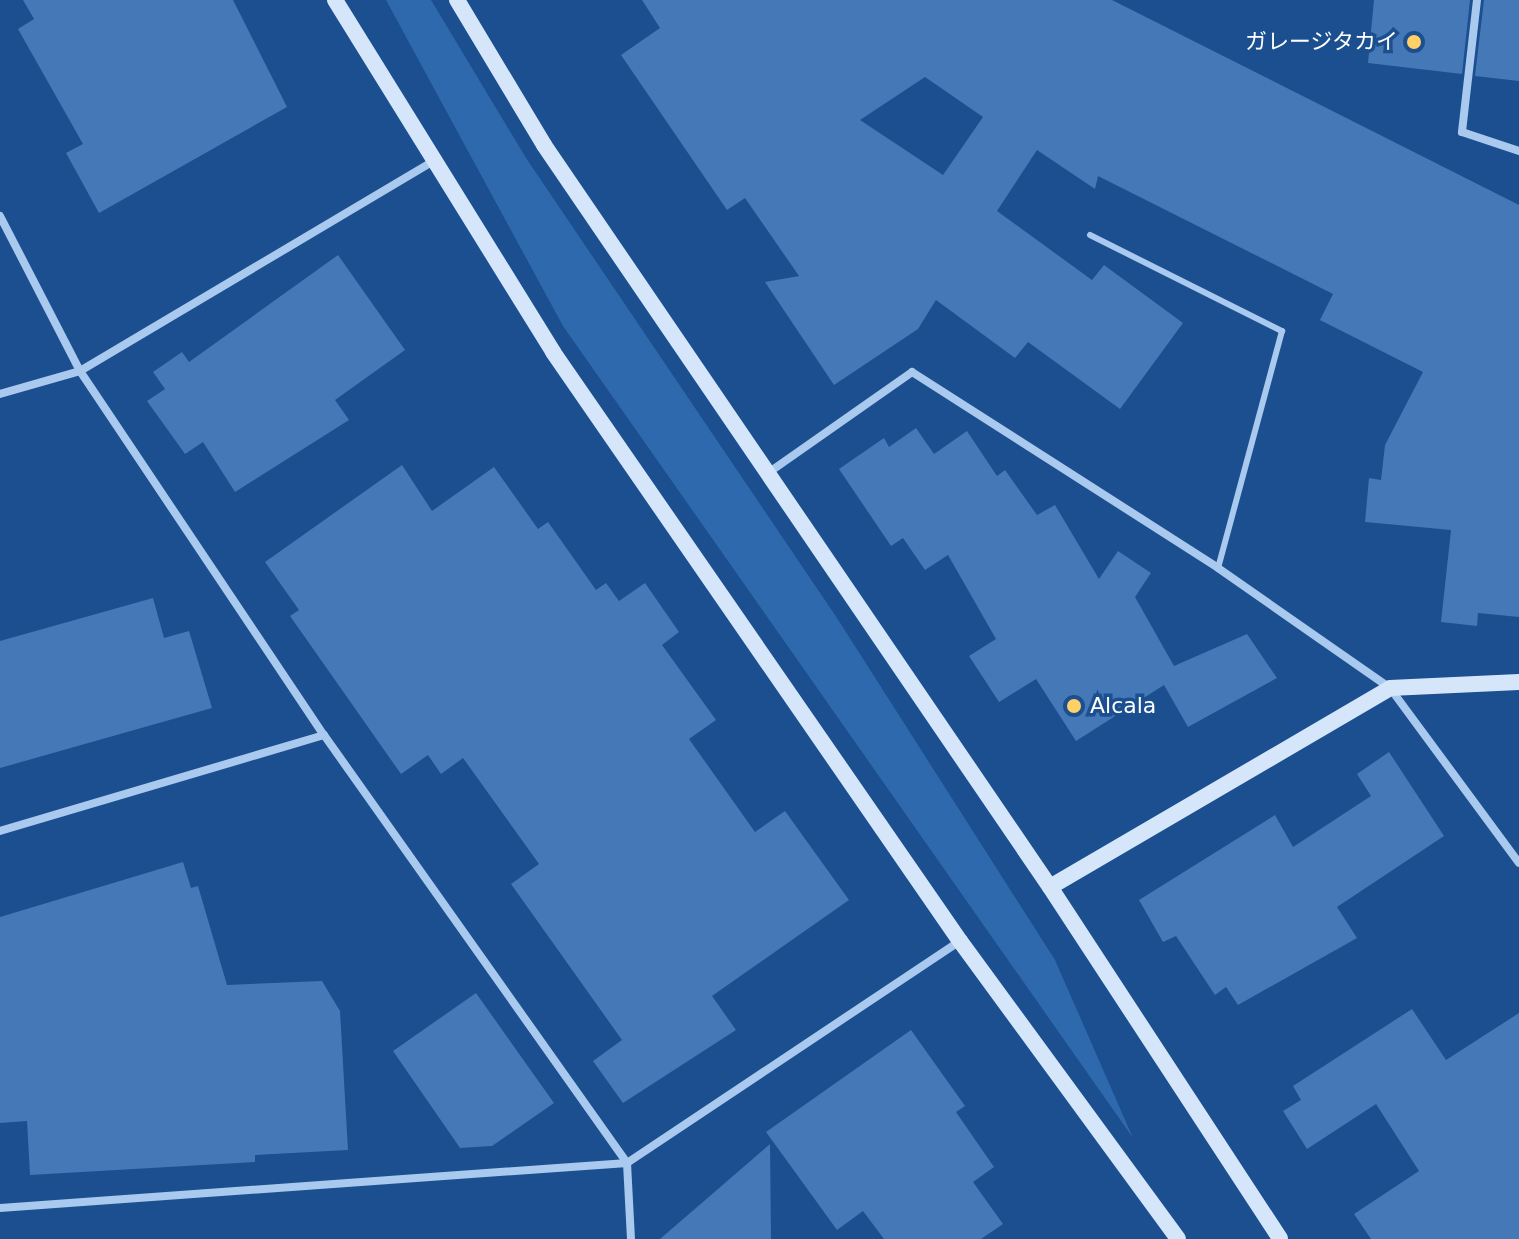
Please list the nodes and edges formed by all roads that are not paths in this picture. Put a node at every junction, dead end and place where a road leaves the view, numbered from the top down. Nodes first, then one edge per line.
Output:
1 (335, 0) edge
2 (457, 0) edge
3 (1477, 0) edge
4 (1519, 151) edge
5 (433, 161) junction
6 (0, 216) edge
7 (1090, 235) dead end
8 (80, 371) junction
9 (0, 394) edge
10 (768, 473) junction
11 (1218, 568) junction
12 (1519, 682) edge
13 (1390, 688) junction
14 (324, 735) junction
15 (0, 831) edge
16 (1519, 863) edge
17 (1050, 887) junction
18 (960, 941) junction
19 (627, 1163) junction
20 (0, 1208) edge
21 (631, 1239) edge
22 (1178, 1239) edge
23 (1280, 1239) edge

1 - 5 street
2 - 10 street
3 - 4 street
5 - 8 street
5 - 18 street
6 - 8 street
7 - 11 lane
8 - 9 street
8 - 14 street
10 - 11 street
10 - 17 street
11 - 13 street
12 - 13 street
13 - 16 street
13 - 17 street
14 - 15 street
14 - 19 street
17 - 23 street
18 - 19 street
18 - 22 street
19 - 20 street
19 - 21 street

